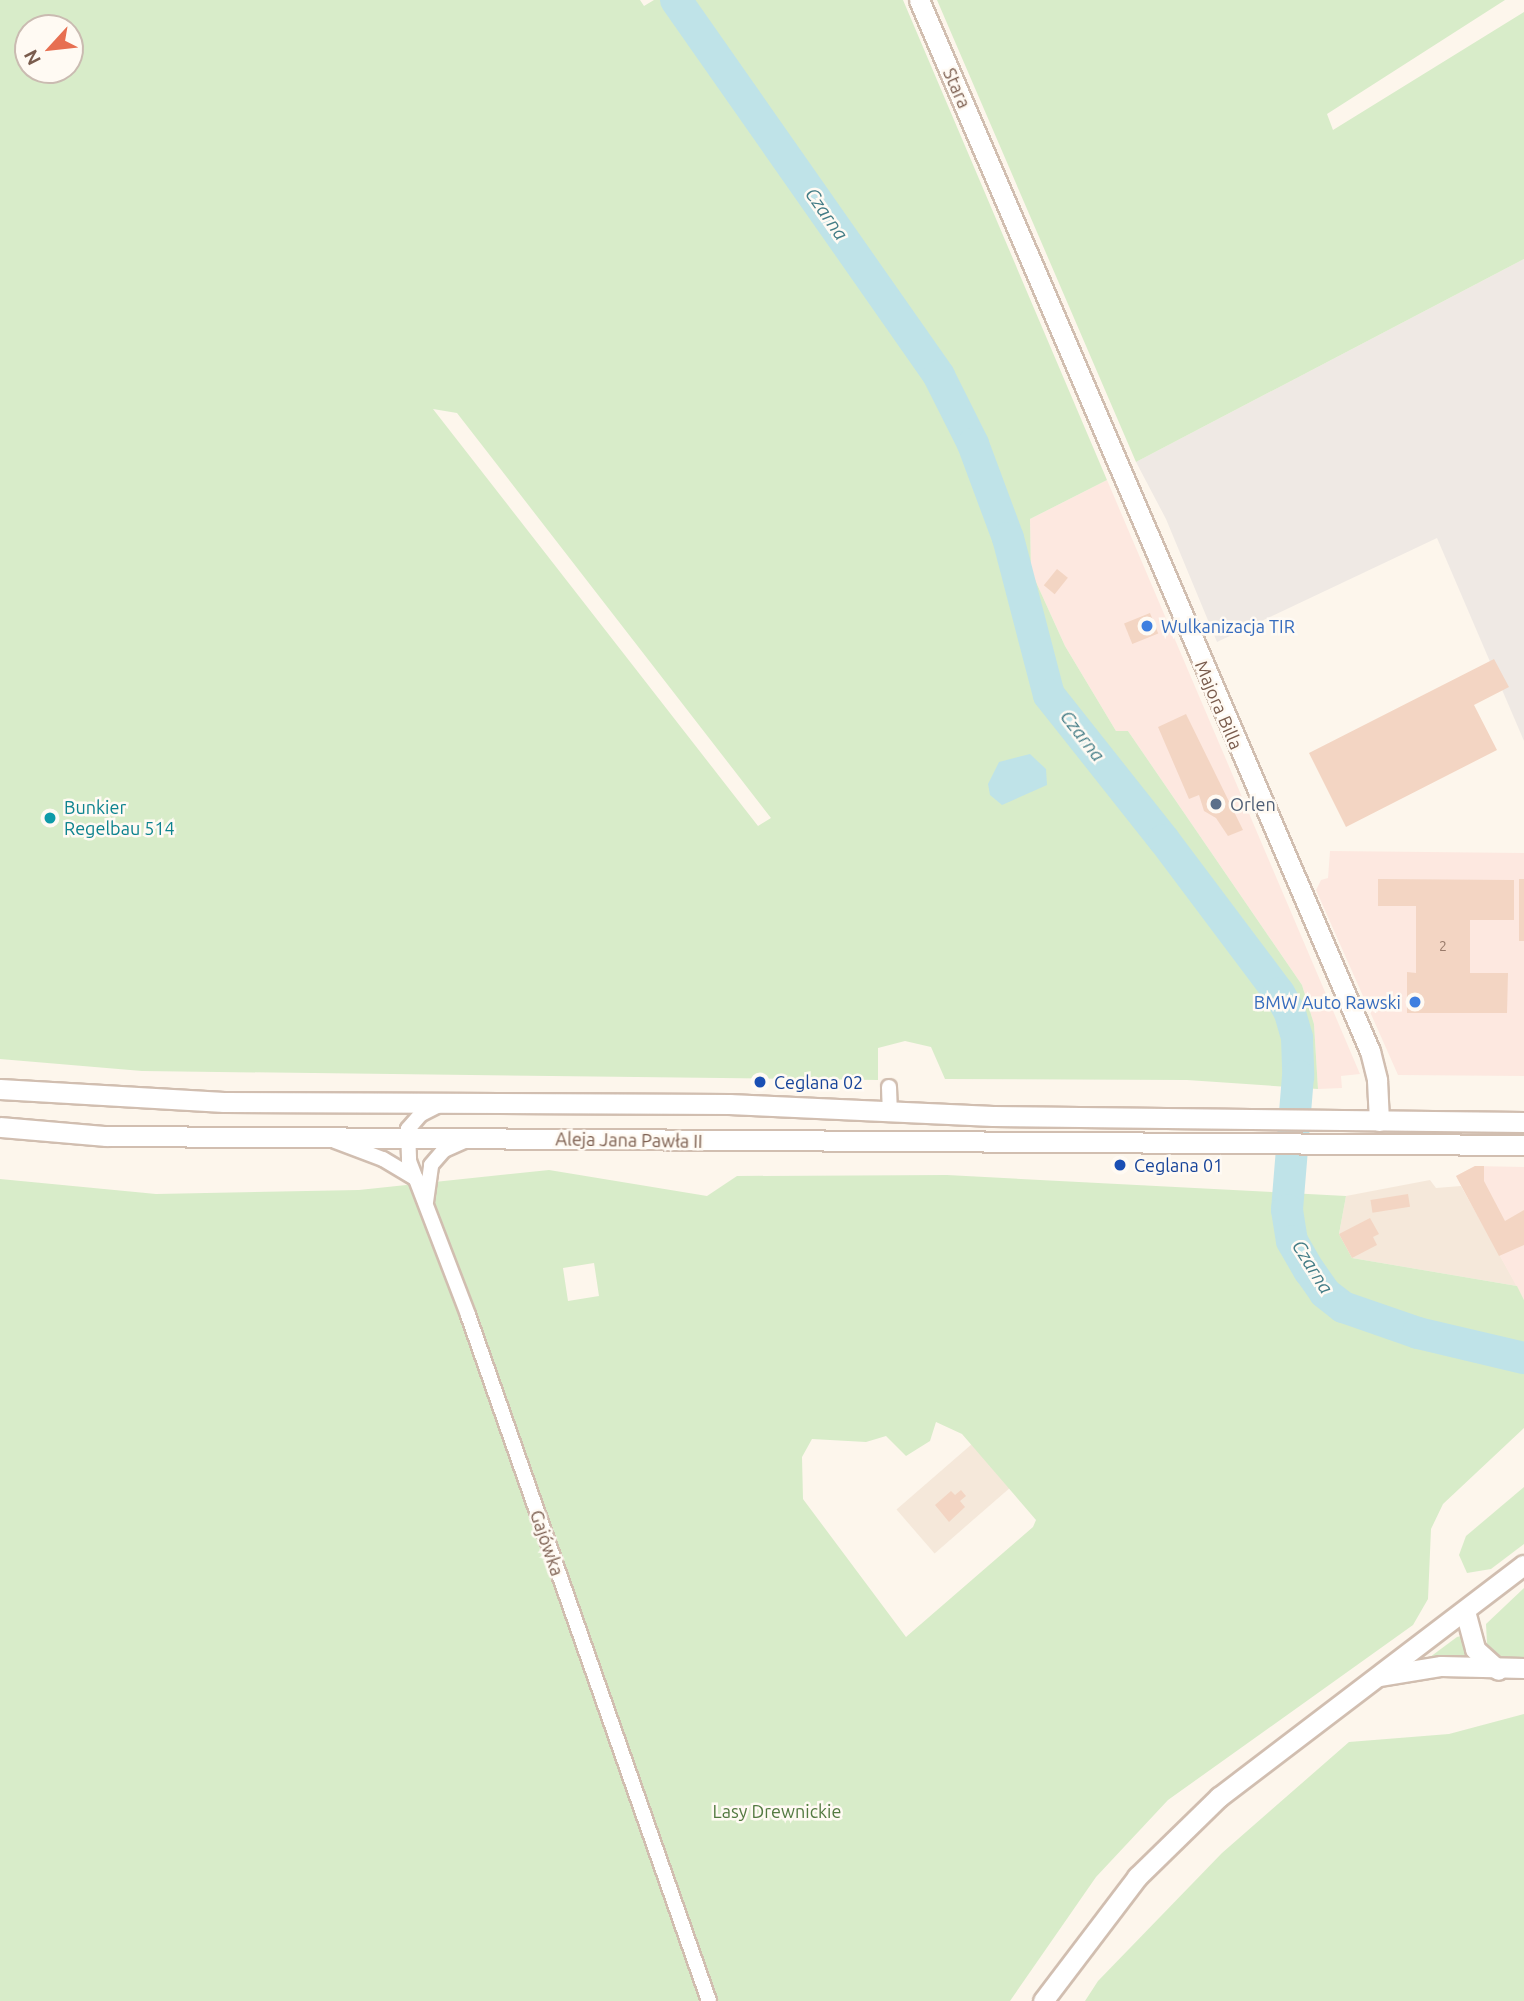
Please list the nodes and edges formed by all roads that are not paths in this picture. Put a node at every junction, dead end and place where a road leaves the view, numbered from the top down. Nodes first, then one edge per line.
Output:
1 (919, 0) edge
2 (995, 175) joint
3 (889, 1087) dead end
4 (0, 1088) edge
5 (446, 1103) junction
6 (890, 1111) junction
7 (1379, 1121) junction
8 (1524, 1122) edge
9 (0, 1127) edge
10 (405, 1135) junction
11 (319, 1136) junction
12 (472, 1137) junction
13 (1524, 1145) edge
14 (416, 1179) junction
15 (426, 1203) junction
16 (1524, 1565) edge
17 (1465, 1611) junction
18 (1524, 1668) edge
19 (1498, 1670) junction
20 (1373, 1678) junction
21 (709, 2001) edge
22 (1043, 2001) edge

1 - 2 main road, Stara
2 - 7 main road, Majora Billa
3 - 6 street
4 - 5 main road, Aleja Jana Pawła II
5 - 6 main road, Aleja Jana Pawła II
5 - 10 street
6 - 7 main road, Aleja Jana Pawła II
7 - 8 main road, Aleja Jana Pawła II
9 - 11 main road, Aleja Jana Pawła II
10 - 11 main road, Aleja Jana Pawła II
10 - 12 main road, Aleja Jana Pawła II
10 - 14 street, Gajówka
11 - 14 street
12 - 13 main road, Aleja Jana Pawła II
12 - 15 street
14 - 15 street, Gajówka
15 - 21 street, Gajówka
16 - 17 main road
17 - 19 main road
17 - 20 main road
18 - 19 main road
19 - 20 main road
20 - 22 main road

